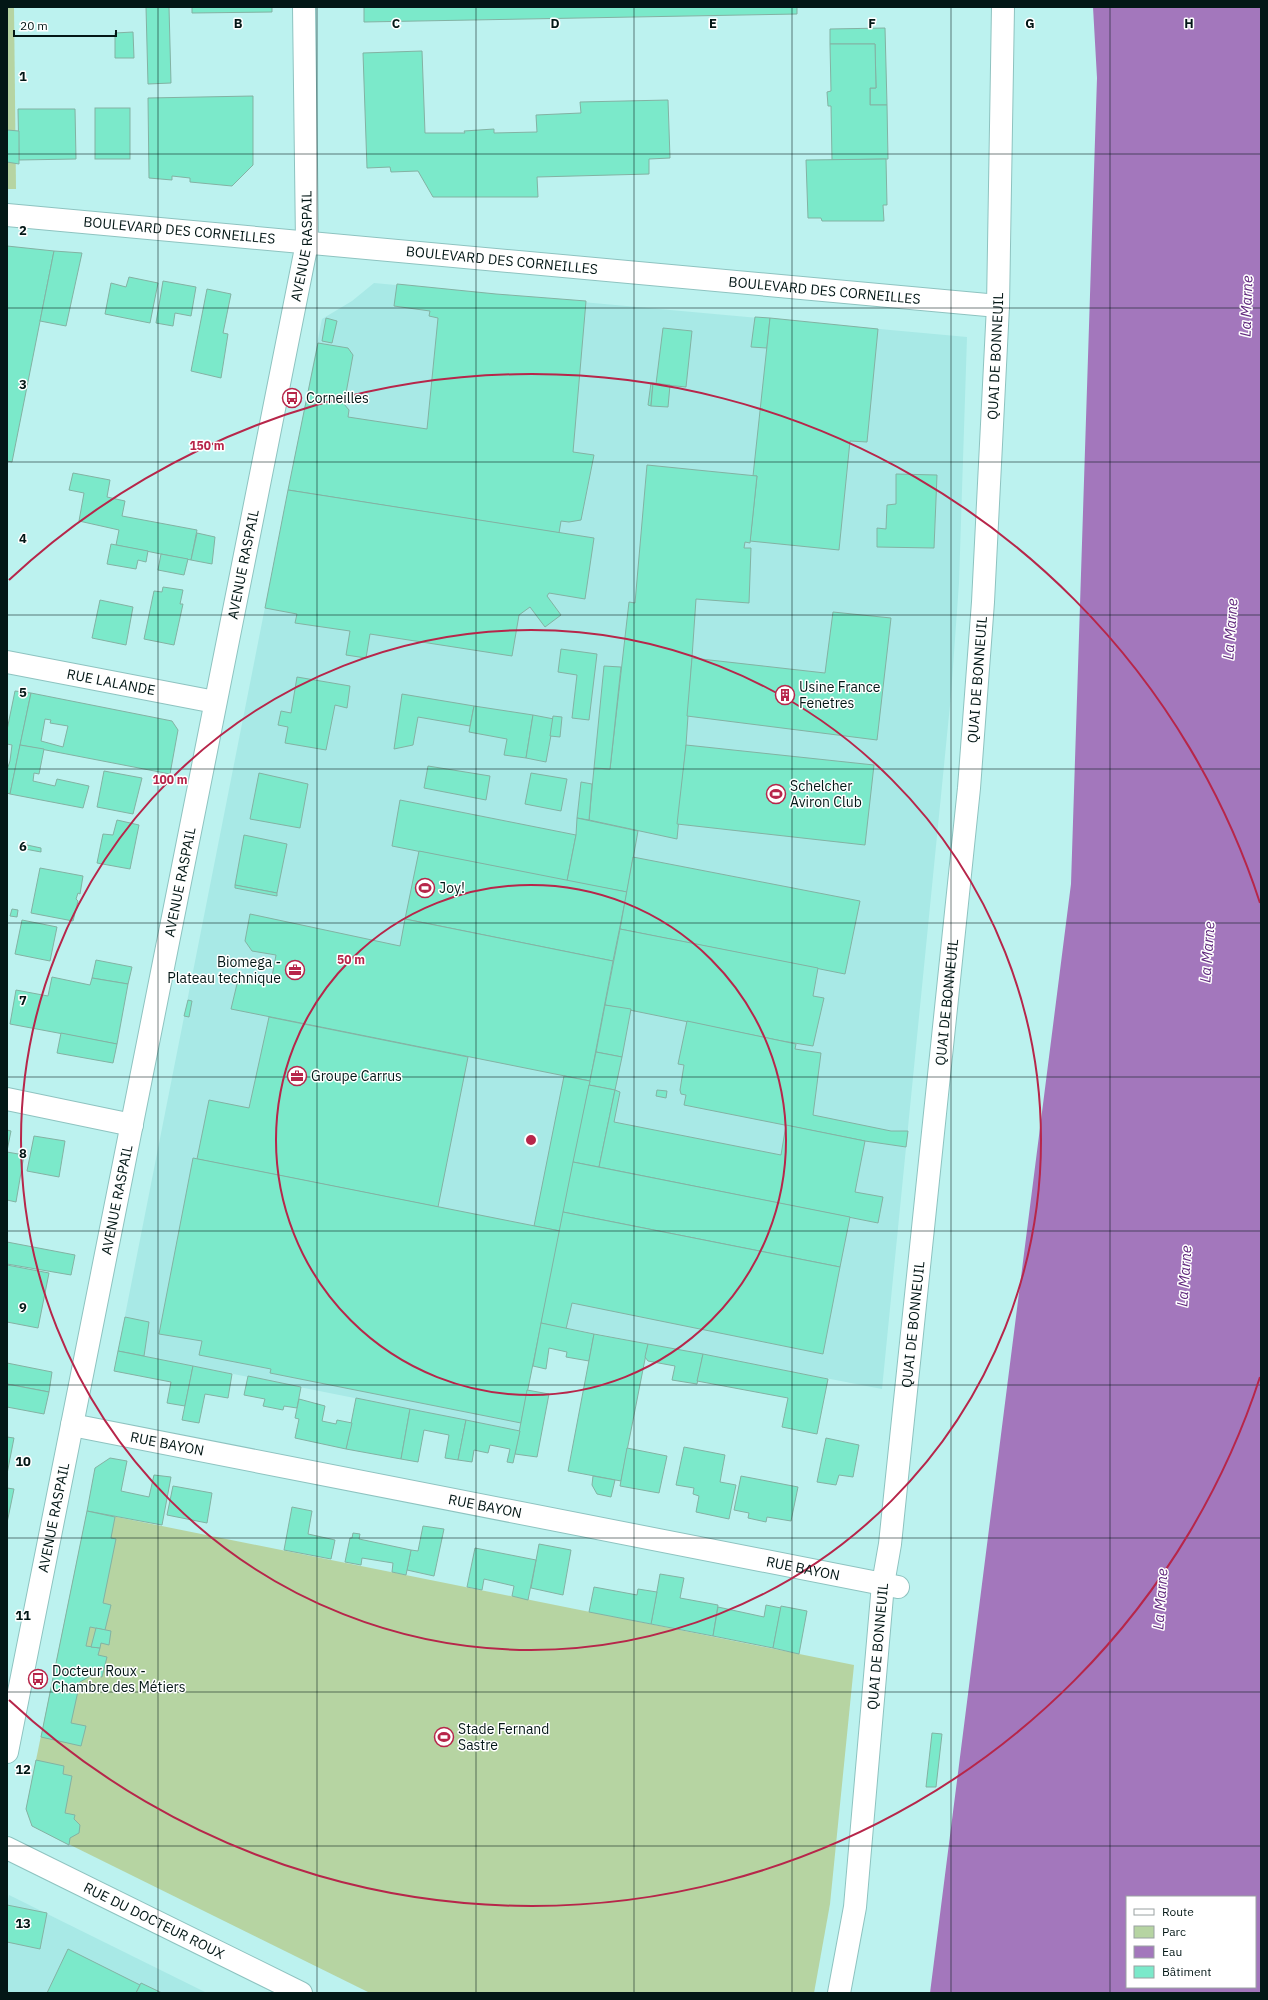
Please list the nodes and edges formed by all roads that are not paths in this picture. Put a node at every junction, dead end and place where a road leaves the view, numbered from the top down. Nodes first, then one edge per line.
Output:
1 (304, 7) edge
2 (1003, 7) edge
3 (7, 215) edge
4 (307, 242) junction
5 (998, 306) junction
6 (7, 662) edge
7 (216, 702) junction
8 (7, 1099) edge
9 (132, 1124) junction
10 (72, 1425) junction
11 (891, 1586) junction
12 (7, 1752) edge
13 (7, 1848) edge
14 (301, 1993) edge
15 (839, 1993) edge

1 - 4 street, AVENUE RASPAIL
2 - 5 street, QUAI DE BONNEUIL
3 - 4 street, BOULEVARD DES CORNEILLES
4 - 5 street, BOULEVARD DES CORNEILLES
4 - 7 street, AVENUE RASPAIL
5 - 11 street, QUAI DE BONNEUIL
6 - 7 street, RUE LALANDE
7 - 9 street, AVENUE RASPAIL
8 - 9 street
9 - 10 street, AVENUE RASPAIL
10 - 11 street, RUE BAYON
10 - 12 street, AVENUE RASPAIL
11 - 15 street, QUAI DE BONNEUIL
13 - 14 street, RUE DU DOCTEUR ROUX

